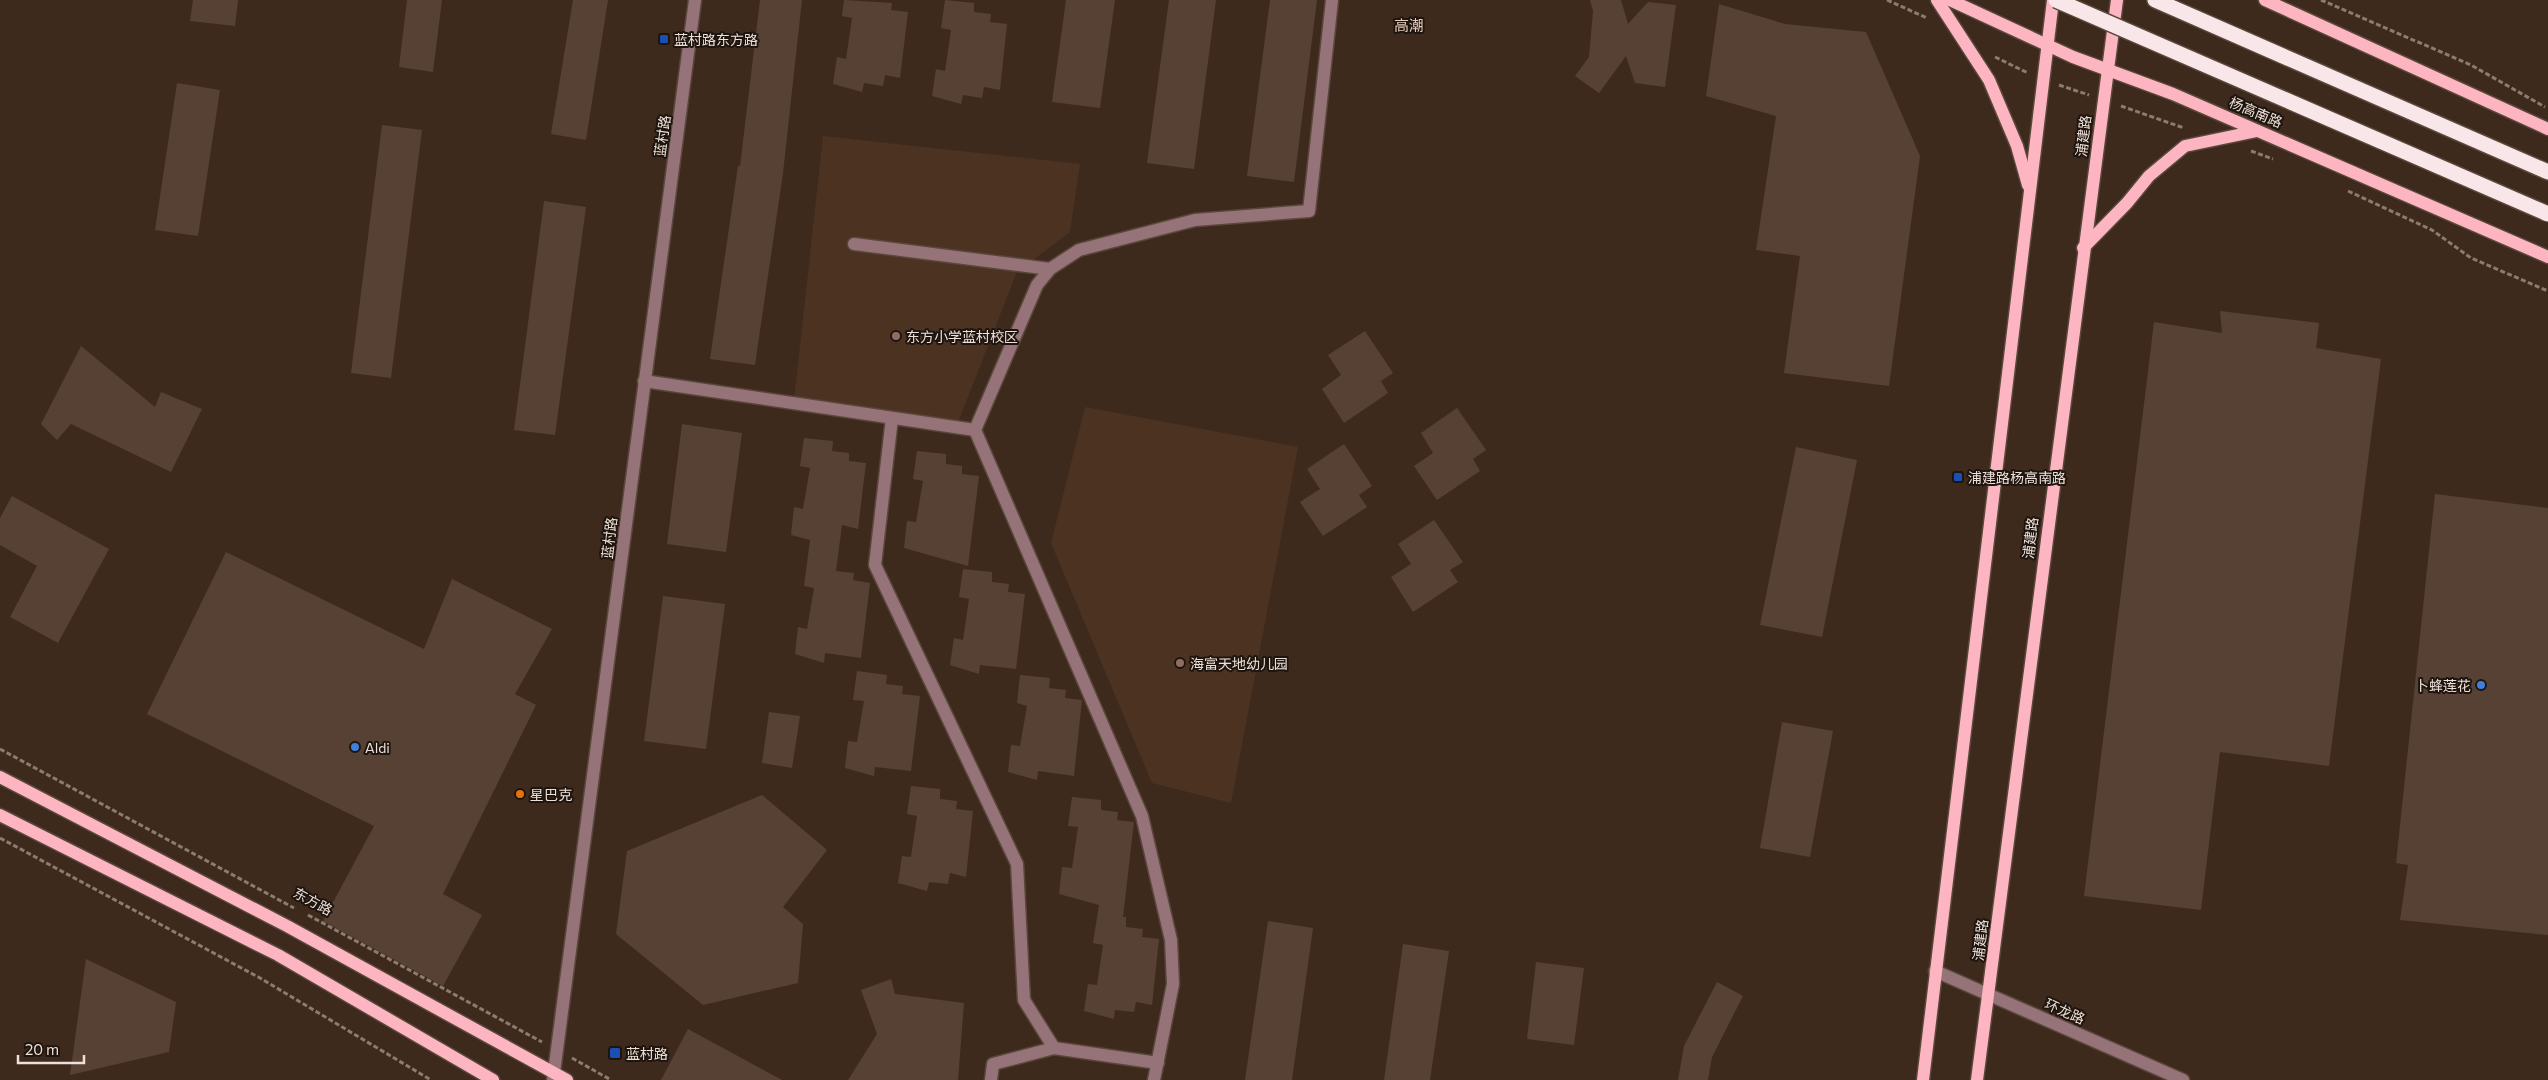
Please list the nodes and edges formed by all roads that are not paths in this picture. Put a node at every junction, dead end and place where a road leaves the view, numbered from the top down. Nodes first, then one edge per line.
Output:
1 (695, 0) edge
2 (1332, 0) edge
3 (1937, 0) edge
4 (1950, 0) edge
5 (2054, 0) edge
6 (2116, 0) edge
7 (2155, 0) edge
8 (2265, 0) edge
9 (2048, 45) junction
10 (2108, 71) junction
11 (2548, 128) edge
12 (2257, 130) junction
13 (2548, 172) edge
14 (2029, 191) junction
15 (2548, 214) edge
16 (854, 244) dead end
17 (2084, 248) junction
18 (2548, 257) edge
19 (1050, 270) junction
20 (644, 381) junction
21 (892, 418) junction
22 (976, 430) junction
23 (0, 777) edge
24 (0, 814) edge
25 (1935, 970) junction
26 (1988, 994) junction
27 (1054, 1048) junction
28 (1158, 1063) junction
29 (554, 1076) edge
30 (493, 1080) edge
31 (567, 1080) edge
32 (991, 1080) edge
33 (1154, 1080) edge
34 (1923, 1080) edge
35 (1977, 1080) edge
36 (2183, 1080) edge

1 - 20 street, 蓝村路
2 - 19 street
3 - 14 main road
4 - 9 main road, 杨高南路
5 - 9 main road
5 - 15 highway, 杨高南路, bridge
6 - 10 main road, 浦建路
7 - 13 highway
8 - 11 main road
9 - 10 main road, 杨高南路
9 - 14 main road
10 - 12 main road, 杨高南路
10 - 17 main road, 浦建路
12 - 17 main road
12 - 18 main road, 杨高南路
14 - 25 main road
16 - 19 street
17 - 26 main road, 浦建路
19 - 22 street
20 - 21 street
20 - 29 street, 蓝村路
21 - 22 street
21 - 27 street
22 - 28 street
23 - 29 main road
24 - 30 main road
25 - 26 street, 环龙路
25 - 34 main road
26 - 35 main road, 浦建路
26 - 36 street, 环龙路
27 - 28 street
27 - 32 street
28 - 33 street
29 - 31 main road

